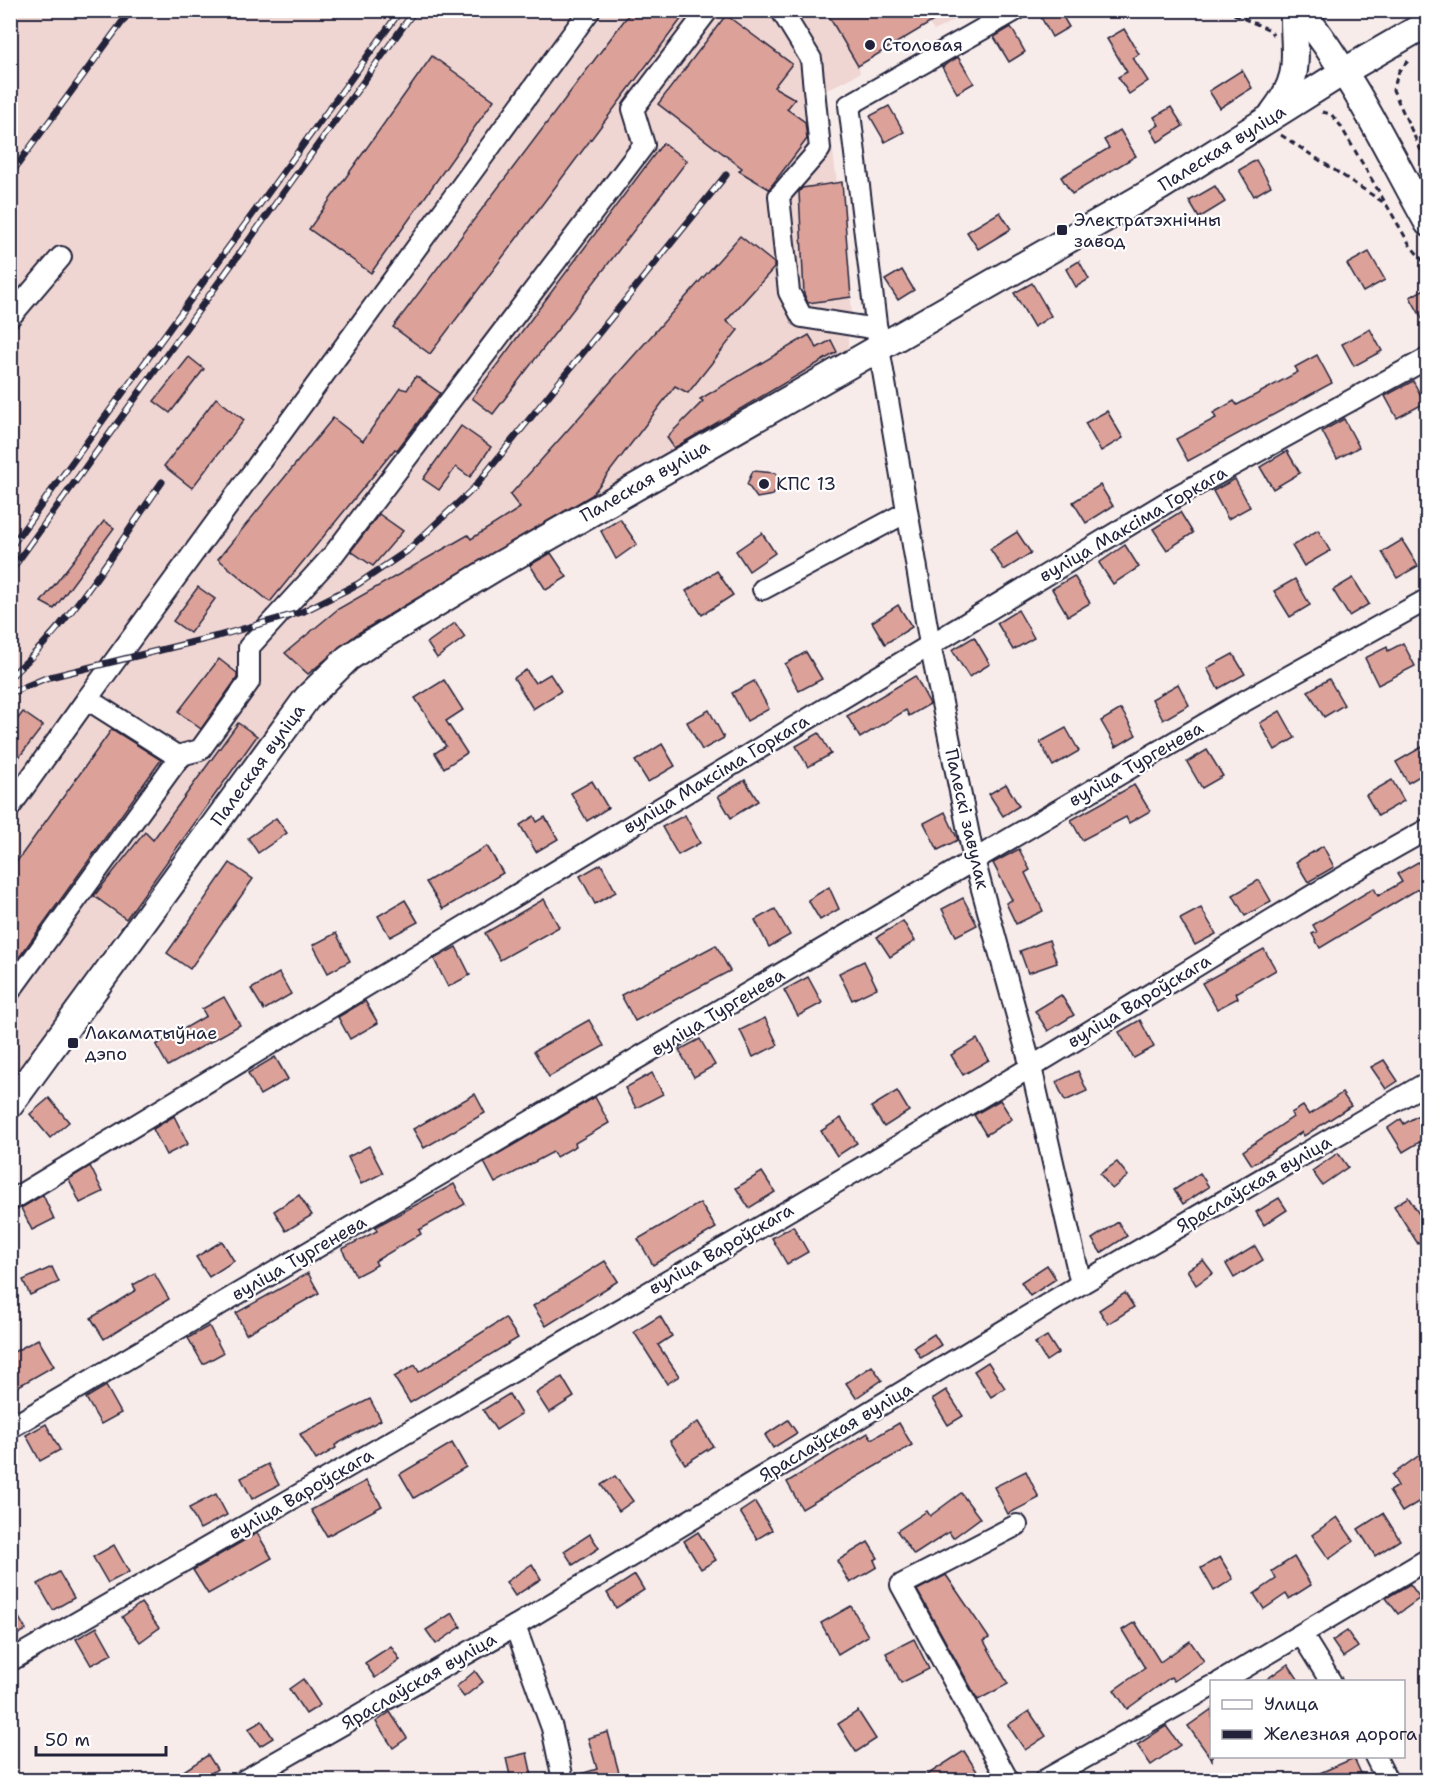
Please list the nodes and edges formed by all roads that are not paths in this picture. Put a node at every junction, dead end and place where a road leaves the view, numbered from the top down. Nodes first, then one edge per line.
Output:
1 (590, 10) edge
2 (708, 10) edge
3 (781, 10) edge
4 (1016, 10) edge
5 (1294, 10) edge
6 (1300, 10) edge
7 (1428, 23) edge
8 (1343, 72) junction
9 (1273, 127) junction
10 (1428, 223) edge
11 (61, 257) dead end
12 (10, 317) edge
13 (878, 338) junction
14 (1428, 358) edge
15 (907, 513) junction
16 (763, 589) dead end
17 (1428, 599) edge
18 (930, 644) junction
19 (87, 699) junction
20 (180, 758) junction
21 (10, 807) edge
22 (1428, 830) edge
23 (974, 860) junction
24 (10, 991) edge
25 (1031, 1067) junction
26 (1428, 1082) edge
27 (10, 1105) edge
28 (10, 1201) edge
29 (1081, 1284) junction
30 (10, 1428) edge
31 (1017, 1525) dead end
32 (1428, 1559) edge
33 (515, 1626) junction
34 (1302, 1635) junction
35 (10, 1661) edge
36 (1223, 1680) edge
37 (1330, 1680) edge
38 (1210, 1687) edge
39 (1376, 1758) edge
40 (245, 1780) edge
41 (563, 1780) edge
42 (1008, 1780) edge
43 (1045, 1780) edge
44 (1387, 1780) edge

1 - 19 street
2 - 20 street
3 - 13 street
4 - 13 street, Палескі завулак
5 - 9 main road
6 - 8 main road
7 - 8 main road, Палеская вуліца
8 - 9 main road, Палеская вуліца
8 - 10 main road
9 - 13 main road, Палеская вуліца
11 - 12 street
13 - 15 street, Палескі завулак
13 - 27 main road, Палеская вуліца
14 - 18 street, вуліца Максіма Горкага
15 - 16 street
15 - 18 street, Палескі завулак
17 - 23 street, вуліца Тургенева
18 - 23 street, Палескі завулак
18 - 28 street, вуліца Максіма Горкага
19 - 20 street
19 - 21 street
20 - 24 street
22 - 25 street, вуліца Вароўскага
23 - 25 street, Палескі завулак
23 - 30 street, вуліца Тургенева
25 - 29 street, Палескі завулак
25 - 35 street, вуліца Вароўскага
26 - 29 street, Яраслаўская вуліца
29 - 33 street, Яраслаўская вуліца
31 - 42 street
32 - 34 street
33 - 40 street, Яраслаўская вуліца
33 - 41 street
34 - 36 street
34 - 37 street
38 - 43 street
39 - 44 street

